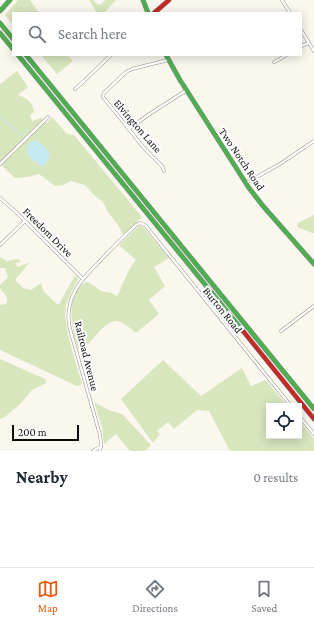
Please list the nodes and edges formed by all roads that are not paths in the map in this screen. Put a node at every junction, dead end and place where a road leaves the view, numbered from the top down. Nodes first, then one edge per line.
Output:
1 (10, 0) edge
2 (143, 0) edge
3 (170, 0) edge
4 (282, 0) edge
5 (0, 11) edge
6 (148, 12) edge
7 (155, 12) edge
8 (289, 12) edge
9 (0, 23) edge
10 (302, 32) edge
11 (0, 33) edge
12 (12, 38) edge
13 (309, 43) junction
14 (302, 46) edge
15 (12, 48) edge
16 (314, 51) edge
17 (19, 56) edge
18 (27, 56) edge
19 (110, 56) edge
20 (166, 56) edge
21 (284, 56) edge
22 (168, 60) junction
23 (274, 62) dead end
24 (75, 88) dead end
25 (187, 90) junction
26 (48, 117) dead end
27 (129, 129) junction
28 (314, 141) edge
29 (0, 164) edge
30 (164, 171) dead end
31 (246, 183) junction
32 (0, 198) edge
33 (25, 221) junction
34 (143, 224) joint
35 (0, 245) edge
36 (314, 264) edge
37 (83, 278) junction
38 (314, 306) edge
39 (281, 331) dead end
40 (289, 403) edge
41 (314, 409) edge
42 (314, 419) edge
43 (302, 420) edge
44 (314, 434) edge
45 (101, 447) junction
46 (93, 451) edge
47 (100, 451) edge

1 - 5 main road
2 - 6 main road
3 - 7 main road
4 - 8 street
9 - 12 main road
10 - 13 street
11 - 15 main road
13 - 14 street
13 - 16 street
17 - 42 main road
18 - 41 main road
19 - 24 street
20 - 22 main road, Two Notch Road
21 - 23 street
22 - 25 main road, Two Notch Road
22 - 27 street, Elvington Lane
25 - 27 street
25 - 31 main road, Two Notch Road
26 - 29 street
27 - 30 street, Elvington Lane
28 - 31 street
31 - 36 main road, Two Notch Road
32 - 33 street, Freedom Drive
33 - 35 street
33 - 37 street, Freedom Drive
34 - 37 street, Railroad Avenue
34 - 40 street, Burton Road
37 - 45 street, Railroad Avenue
38 - 39 street
43 - 44 street
45 - 46 street
45 - 47 street, Railroad Avenue

